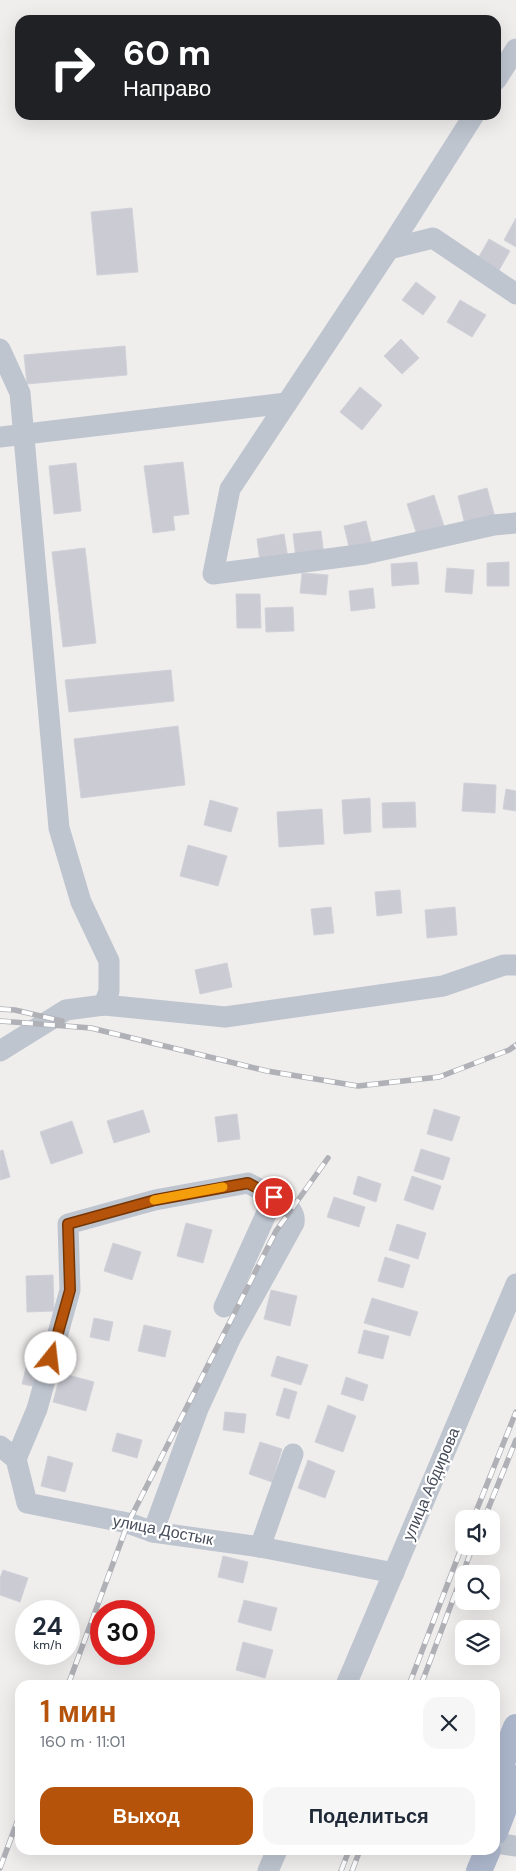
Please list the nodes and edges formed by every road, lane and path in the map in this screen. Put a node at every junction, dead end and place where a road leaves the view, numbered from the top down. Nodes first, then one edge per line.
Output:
1 (516, 48) edge
2 (501, 72) edge
3 (471, 120) edge
4 (389, 249) junction
5 (516, 294) edge
6 (0, 349) edge
7 (287, 403) junction
8 (22, 434) junction
9 (0, 437) edge
10 (516, 523) edge
11 (516, 965) edge
12 (104, 1005) junction
13 (0, 1051) edge
14 (274, 1197) junction
15 (516, 1284) edge
16 (224, 1307) dead end
17 (8, 1453) edge
18 (293, 1454) dead end
19 (153, 1532) junction
20 (260, 1547) junction
21 (394, 1573) junction
22 (348, 1680) edge
23 (516, 1727) edge
24 (500, 1768) edge
25 (516, 1778) edge
26 (500, 1819) edge
27 (500, 1844) edge
28 (516, 1846) edge
29 (274, 1855) edge
30 (467, 1855) edge
31 (486, 1855) edge
32 (268, 1871) edge
33 (460, 1871) edge
34 (479, 1871) edge

1 - 2 street
3 - 4 street
4 - 5 street
4 - 7 street
6 - 8 street
7 - 8 street
7 - 10 street
8 - 9 street
8 - 12 street
11 - 12 street
12 - 13 street
14 - 16 street
14 - 17 street
14 - 19 street
15 - 21 street, улица Абдирова
17 - 19 street, улица Достык
18 - 20 street
19 - 20 street, улица Достык
20 - 21 street, улица Достык
21 - 22 street, улица Абдирова
23 - 24 main road
25 - 26 main road
27 - 28 street
29 - 32 street
30 - 33 main road
31 - 34 main road

